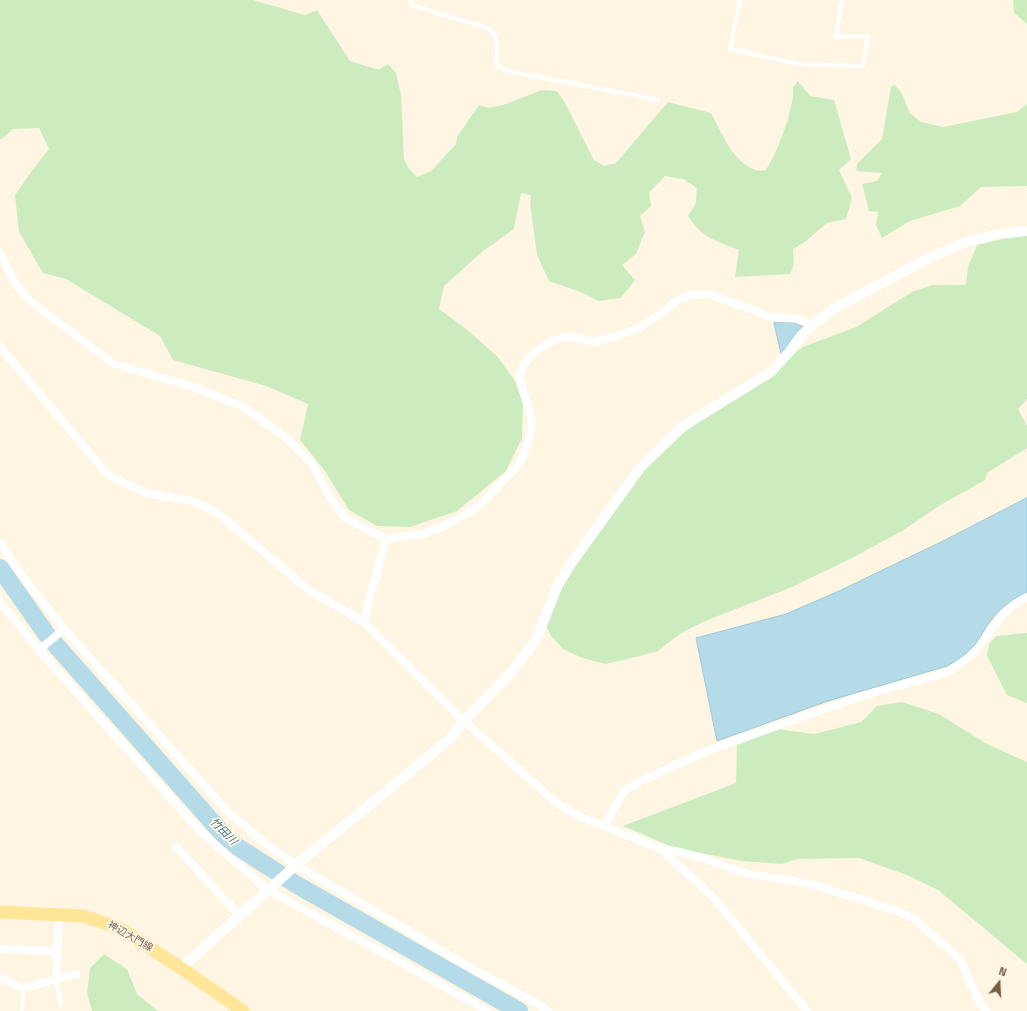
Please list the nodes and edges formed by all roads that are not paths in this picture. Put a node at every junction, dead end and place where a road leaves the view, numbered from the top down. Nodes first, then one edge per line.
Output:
1 (412, 0) edge
2 (740, 0) edge
3 (842, 0) edge
4 (658, 100) dead end
5 (1027, 231) edge
6 (0, 253) edge
7 (812, 325) junction
8 (0, 348) edge
9 (386, 539) junction
10 (0, 544) edge
11 (1027, 597) edge
12 (0, 602) edge
13 (364, 622) junction
14 (63, 629) junction
15 (40, 649) junction
16 (464, 721) junction
17 (604, 826) junction
18 (177, 848) dead end
19 (661, 850) junction
20 (295, 866) junction
21 (269, 889) junction
22 (0, 912) edge
23 (60, 915) junction
24 (240, 916) junction
25 (0, 949) edge
26 (57, 951) junction
27 (181, 968) junction
28 (76, 974) dead end
29 (0, 978) edge
30 (56, 980) junction
31 (23, 988) junction
32 (61, 1004) dead end
33 (22, 1011) edge
34 (243, 1011) edge
35 (487, 1011) edge
36 (548, 1011) edge
37 (807, 1011) edge
38 (986, 1011) edge

1 - 4 lane
2 - 3 lane
5 - 7 street
6 - 9 street
7 - 9 street
7 - 16 street
8 - 13 street
9 - 13 street
10 - 14 street
11 - 17 street
12 - 15 street
13 - 16 street
14 - 15 street
14 - 20 street
15 - 21 street
16 - 17 street
16 - 20 street
17 - 19 street
18 - 24 street
19 - 37 street
19 - 38 street
20 - 21 street
20 - 36 street
21 - 24 street
21 - 35 street
22 - 23 main road, 神辺大門線
23 - 26 street
23 - 27 main road, 神辺大門線
24 - 27 street
25 - 26 street
26 - 30 street
27 - 34 main road, 神辺大門線
28 - 30 street
29 - 31 street
30 - 31 street
30 - 32 lane
31 - 33 lane

